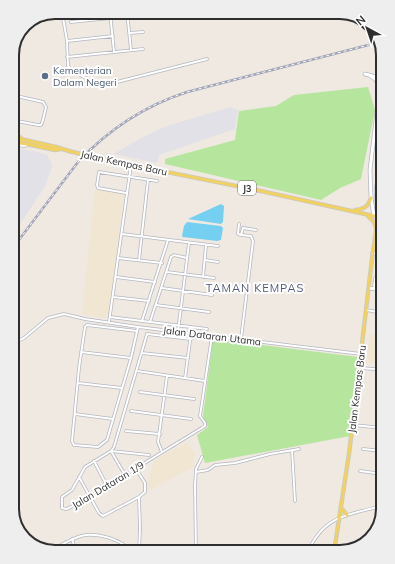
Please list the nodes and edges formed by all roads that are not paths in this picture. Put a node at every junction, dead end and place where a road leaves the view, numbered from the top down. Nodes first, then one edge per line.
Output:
1 (63, 19) edge
2 (101, 19) edge
3 (111, 19) edge
4 (128, 19) edge
5 (71, 22) dead end
6 (143, 32) dead end
7 (130, 34) junction
8 (113, 36) junction
9 (67, 41) junction
10 (143, 49) dead end
11 (131, 50) junction
12 (114, 52) junction
13 (67, 57) junction
14 (207, 59) dead end
15 (376, 70) edge
16 (369, 75) junction
17 (376, 77) edge
18 (376, 81) edge
19 (19, 97) edge
20 (19, 121) edge
21 (376, 121) edge
22 (19, 137) edge
23 (19, 139) edge
24 (19, 143) edge
25 (36, 143) junction
26 (63, 149) junction
27 (131, 165) junction
28 (129, 176) junction
29 (148, 180) junction
30 (157, 181) dead end
31 (126, 193) junction
32 (371, 198) junction
33 (351, 210) junction
34 (366, 214) junction
35 (374, 216) junction
36 (376, 221) edge
37 (240, 224) dead end
38 (256, 230) dead end
39 (122, 234) junction
40 (376, 234) joint
41 (241, 235) junction
42 (142, 237) junction
43 (168, 240) junction
44 (189, 243) junction
45 (206, 245) junction
46 (218, 246) dead end
47 (372, 253) junction
48 (376, 254) edge
49 (118, 258) junction
50 (187, 258) junction
51 (138, 260) junction
52 (205, 260) junction
53 (218, 262) dead end
54 (162, 263) junction
55 (167, 272) junction
56 (185, 275) junction
57 (116, 277) junction
58 (203, 277) junction
59 (214, 278) dead end
60 (375, 278) dead end
61 (155, 282) junction
62 (162, 288) junction
63 (369, 288) junction
64 (374, 288) joint
65 (182, 292) junction
66 (212, 295) dead end
67 (113, 297) junction
68 (149, 301) junction
69 (156, 305) junction
70 (181, 308) junction
71 (366, 310) junction
72 (209, 312) dead end
73 (376, 312) edge
74 (110, 317) junction
75 (142, 321) junction
76 (109, 322) junction
77 (150, 322) junction
78 (178, 326) junction
79 (138, 327) junction
80 (207, 329) dead end
81 (137, 331) junction
82 (178, 332) junction
83 (191, 334) junction
84 (212, 336) junction
85 (191, 339) junction
86 (241, 339) junction
87 (19, 340) edge
88 (82, 352) junction
89 (142, 353) junction
90 (361, 354) junction
91 (131, 358) junction
92 (188, 358) junction
93 (360, 368) junction
94 (376, 369) edge
95 (137, 371) junction
96 (167, 376) junction
97 (185, 378) junction
98 (205, 381) junction
99 (78, 383) junction
100 (122, 388) junction
101 (140, 392) dead end
102 (164, 395) junction
103 (194, 399) dead end
104 (131, 411) dead end
105 (75, 414) junction
106 (162, 415) junction
107 (114, 419) junction
108 (191, 419) dead end
109 (353, 425) junction
110 (376, 428) edge
111 (126, 430) dead end
112 (160, 434) junction
113 (299, 449) dead end
114 (363, 449) dead end
115 (292, 450) junction
116 (376, 450) edge
117 (111, 451) junction
118 (162, 452) junction
119 (149, 455) dead end
120 (202, 457) dead end
121 (94, 461) junction
122 (136, 469) junction
123 (360, 471) dead end
124 (196, 472) junction
125 (376, 473) edge
126 (125, 475) junction
127 (79, 477) junction
128 (107, 486) junction
129 (90, 496) junction
130 (139, 497) junction
131 (295, 501) dead end
132 (341, 507) junction
133 (376, 508) edge
134 (347, 515) junction
135 (340, 517) junction
136 (72, 539) junction
137 (61, 545) edge
138 (74, 545) edge
139 (125, 545) edge
140 (139, 545) edge
141 (196, 545) edge
142 (312, 545) edge
143 (335, 545) edge

1 - 9 street
2 - 5 street
3 - 8 street
4 - 7 street
6 - 7 street
7 - 11 street
8 - 9 street
8 - 12 street
9 - 13 street
10 - 11 street
11 - 12 street
12 - 13 street
13 - 14 street
15 - 16 street
16 - 17 street
16 - 18 street
19 - 20 street
21 - 32 street
22 - 25 main road
23 - 25 main road, Jalan Kempas Baru / J3
24 - 26 main road, Jalan Kempas Baru / J3
25 - 26 main road, Jalan Kempas Baru / J3
26 - 27 main road, Jalan Kempas Baru / J3, bridge
27 - 28 street
27 - 33 main road, Jalan Kempas Baru / J3
28 - 29 street
28 - 31 street
28 - 31 street
29 - 30 street
29 - 42 street
31 - 39 street
32 - 33 main road
32 - 35 street
33 - 34 main road, Jalan Kempas Baru / J3
34 - 35 main road, Jalan Kempas Baru / J3
34 - 40 main road
35 - 36 main road
37 - 41 street
38 - 41 street
39 - 42 street
39 - 49 street
40 - 47 main road, Jalan Kempas Baru
41 - 86 street
42 - 43 street
42 - 51 street
43 - 44 street
43 - 54 street
44 - 45 street
44 - 50 street
45 - 46 street
45 - 52 street
47 - 48 street
47 - 63 main road, Jalan Kempas Baru
49 - 51 street
49 - 57 street
50 - 55 street
50 - 56 street
51 - 54 street
52 - 53 street
52 - 58 street
54 - 61 street
55 - 56 street
55 - 62 street
56 - 58 street
56 - 65 street
57 - 61 street
57 - 67 street
58 - 59 street
60 - 64 street
61 - 68 street
62 - 65 street
62 - 69 street
63 - 64 street
63 - 71 main road, Jalan Kempas Baru
65 - 66 street
65 - 70 street
67 - 68 street
67 - 74 street
68 - 75 street
69 - 70 street
69 - 77 street
70 - 72 street
70 - 78 street
71 - 73 street
71 - 90 main road, Jalan Kempas Baru
74 - 75 street
74 - 76 street
75 - 77 street
76 - 79 street, Jalan Dataran Utama
76 - 87 street, Jalan Dataran Utama
77 - 78 street
78 - 80 street
78 - 82 street
79 - 81 street
79 - 82 street, Jalan Dataran Utama
81 - 88 street
81 - 91 street
82 - 83 street, Jalan Dataran Utama
83 - 84 street, Jalan Dataran Utama
83 - 85 street
84 - 86 street, Jalan Dataran Utama
84 - 98 street
85 - 89 street
85 - 92 street
86 - 90 street, Jalan Dataran Utama
88 - 91 street
88 - 99 street
89 - 92 street
89 - 95 street
90 - 93 main road, Jalan Kempas Baru
91 - 100 street
92 - 97 street
93 - 94 street
93 - 109 main road, Jalan Kempas Baru
95 - 96 street
95 - 117 street
96 - 97 street
96 - 102 street
97 - 98 street
98 - 118 street, Jalan Dataran 1/9
99 - 100 street
99 - 105 street
100 - 107 street
101 - 102 street
102 - 103 street
102 - 106 street
104 - 106 street
105 - 107 street
105 - 107 street
106 - 108 street
106 - 112 street
109 - 110 street
109 - 132 main road, Jalan Kempas Baru
111 - 112 street
112 - 118 street
113 - 115 street
114 - 116 street
115 - 124 street
115 - 131 street
117 - 119 street
117 - 121 street, Jalan Dataran 1/9
117 - 126 street
118 - 122 street, Jalan Dataran 1/9
120 - 124 street
121 - 127 street, Jalan Dataran 1/9
121 - 128 street
122 - 126 street, Jalan Dataran 1/9
122 - 130 street
123 - 125 street
124 - 141 street
126 - 128 street, Jalan Dataran 1/9
127 - 129 street
127 - 129 street, Jalan Dataran 1/9
128 - 129 street, Jalan Dataran 1/9
129 - 130 street
130 - 140 street
132 - 134 main road
132 - 135 main road, Jalan Kempas Baru
133 - 134 street
134 - 135 street
135 - 142 street
135 - 143 main road, Jalan Kempas Baru
136 - 137 street
136 - 138 street
136 - 139 street

